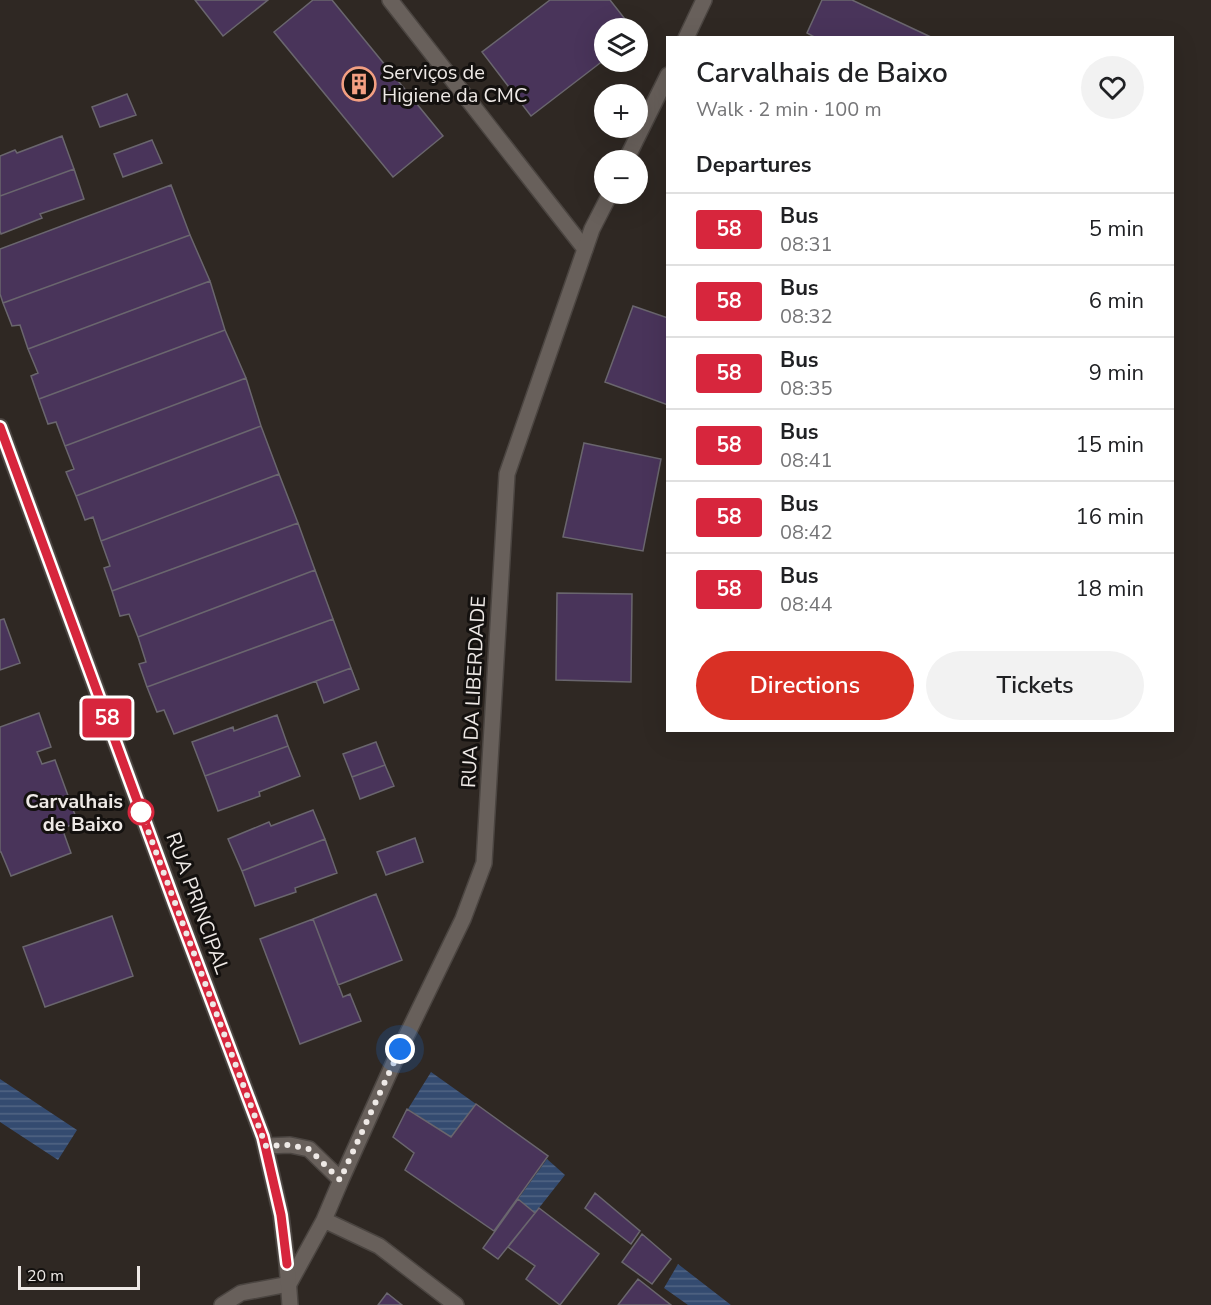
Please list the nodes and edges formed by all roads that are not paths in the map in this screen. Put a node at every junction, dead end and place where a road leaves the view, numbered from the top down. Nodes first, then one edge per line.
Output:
1 (390, 0) edge
2 (704, 0) edge
3 (687, 36) edge
4 (666, 79) edge
5 (631, 150) edge
6 (605, 204) edge
7 (585, 249) junction
8 (0, 427) edge
9 (266, 1146) junction
10 (340, 1180) junction
11 (324, 1220) junction
12 (289, 1284) junction
13 (222, 1305) edge
14 (290, 1305) edge
15 (456, 1305) edge

1 - 7 street
2 - 3 street
4 - 5 street
6 - 7 street, RUA DA LIBERDADE
7 - 10 street, RUA DA LIBERDADE
8 - 9 street, RUA PRINCIPAL
9 - 10 street
9 - 12 street, RUA PRINCIPAL
10 - 11 street, RUA DA LIBERDADE
11 - 12 street, RUA DA LIBERDADE
11 - 15 street
12 - 13 street
12 - 14 street, RUA PRINCIPAL

